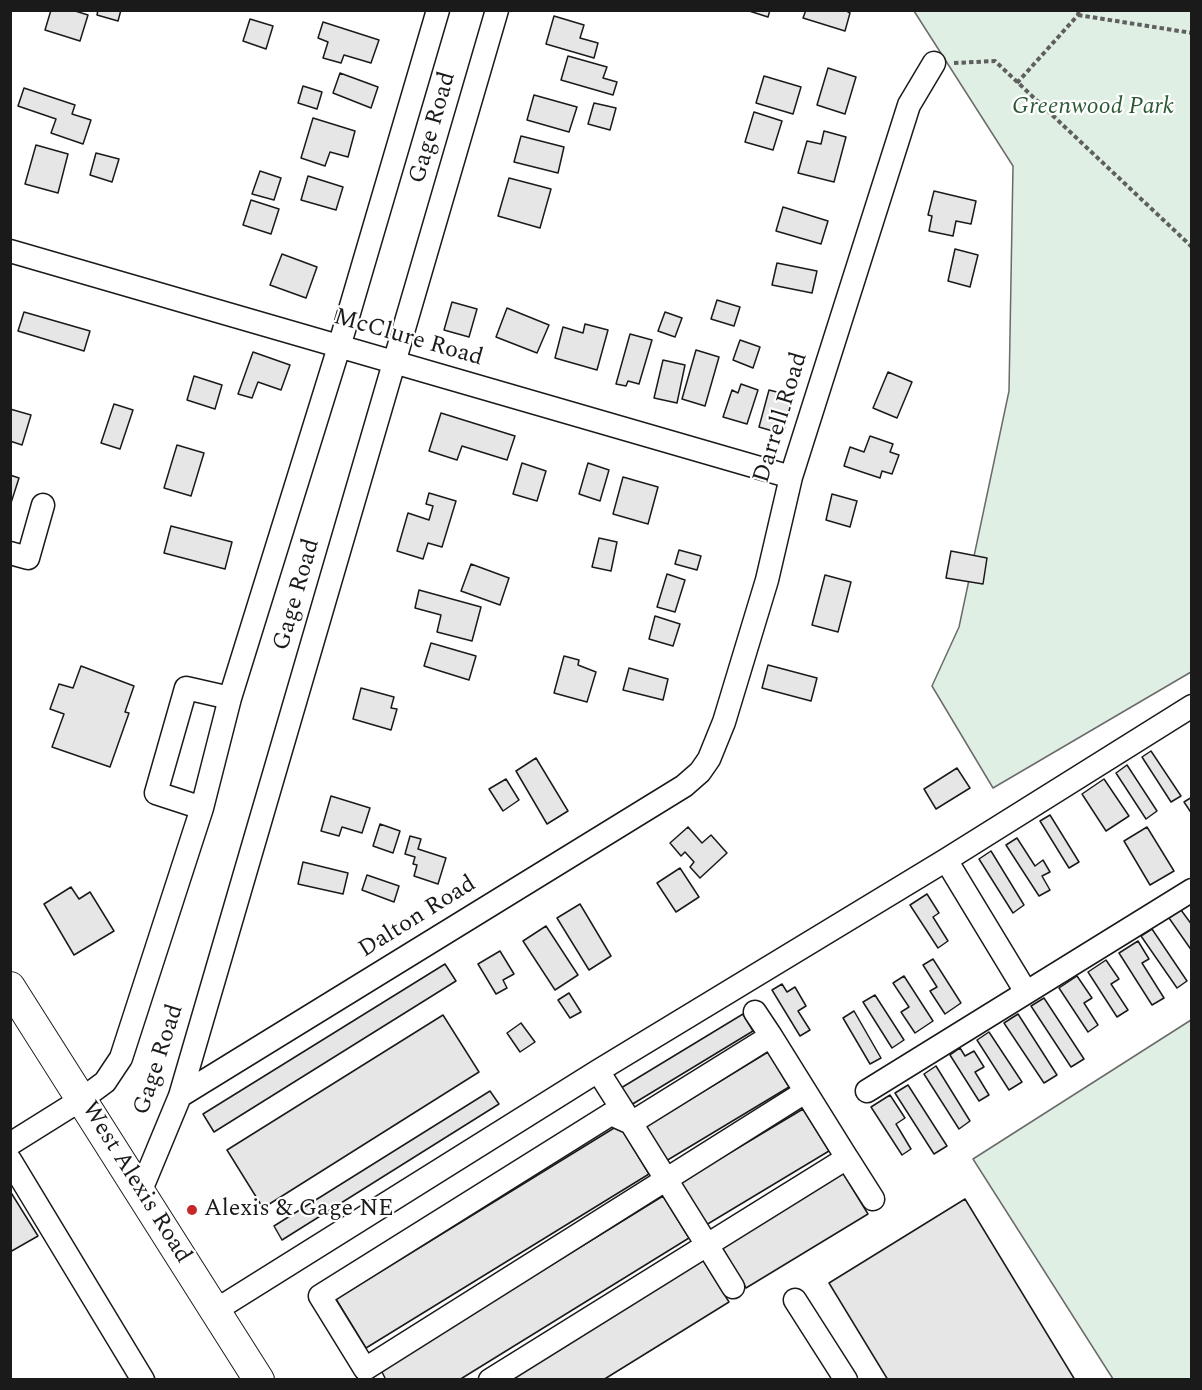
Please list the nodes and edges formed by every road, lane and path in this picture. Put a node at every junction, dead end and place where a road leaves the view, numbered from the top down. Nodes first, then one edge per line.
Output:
1 (438, 10) edge
2 (497, 10) edge
3 (1078, 13) edge
4 (1191, 33) edge
5 (934, 63) joint
6 (1017, 83) junction
7 (1191, 247) edge
8 (10, 251) edge
9 (339, 346) junction
10 (393, 362) junction
11 (791, 477) junction
12 (43, 505) dead end
13 (10, 553) edge
14 (230, 698) junction
15 (1191, 706) edge
16 (684, 786) joint
17 (202, 808) junction
18 (946, 860) junction
19 (1191, 890) edge
20 (10, 987) edge
21 (1026, 992) junction
22 (755, 1012) dead end
23 (771, 1036) junction
24 (598, 1071) junction
25 (867, 1091) dead end
26 (806, 1092) junction
27 (180, 1096) junction
28 (82, 1099) junction
29 (631, 1123) junction
30 (10, 1144) edge
31 (847, 1158) junction
32 (10, 1160) edge
33 (665, 1179) junction
34 (141, 1191) junction
35 (873, 1199) dead end
36 (707, 1245) junction
37 (733, 1287) dead end
38 (795, 1300) dead end
39 (216, 1310) junction
40 (368, 1374) edge
41 (143, 1380) edge
42 (259, 1380) edge
43 (490, 1380) edge
44 (846, 1380) edge

1 - 9 street, Gage Road
2 - 10 street, Gage Road
3 - 4 path
3 - 6 path
5 - 6 path
5 - 11 street, Darrell Road
6 - 7 path
8 - 9 street, McClure Road
9 - 10 street, McClure Road
9 - 14 street, Gage Road
10 - 11 street, McClure Road
10 - 27 street, Gage Road
11 - 16 street, Darrell Road
12 - 13 street
14 - 17 street, Gage Road
14 - 17 street
15 - 18 street
16 - 27 street, Dalton Road
17 - 28 street, Gage Road
18 - 21 street
18 - 24 street
19 - 21 street
20 - 28 main road, West Alexis Road
21 - 25 street
22 - 23 street
23 - 26 street
23 - 29 street
24 - 29 street
24 - 39 street
26 - 31 street
26 - 33 street
27 - 34 street, Gage Road
28 - 30 street, Gage Road
28 - 34 main road, West Alexis Road
29 - 33 street
29 - 40 street
31 - 35 street
31 - 36 street
32 - 41 street
33 - 36 street
33 - 40 street
34 - 39 main road, West Alexis Road
36 - 37 street
36 - 43 street
38 - 44 street
39 - 42 main road, West Alexis Road

